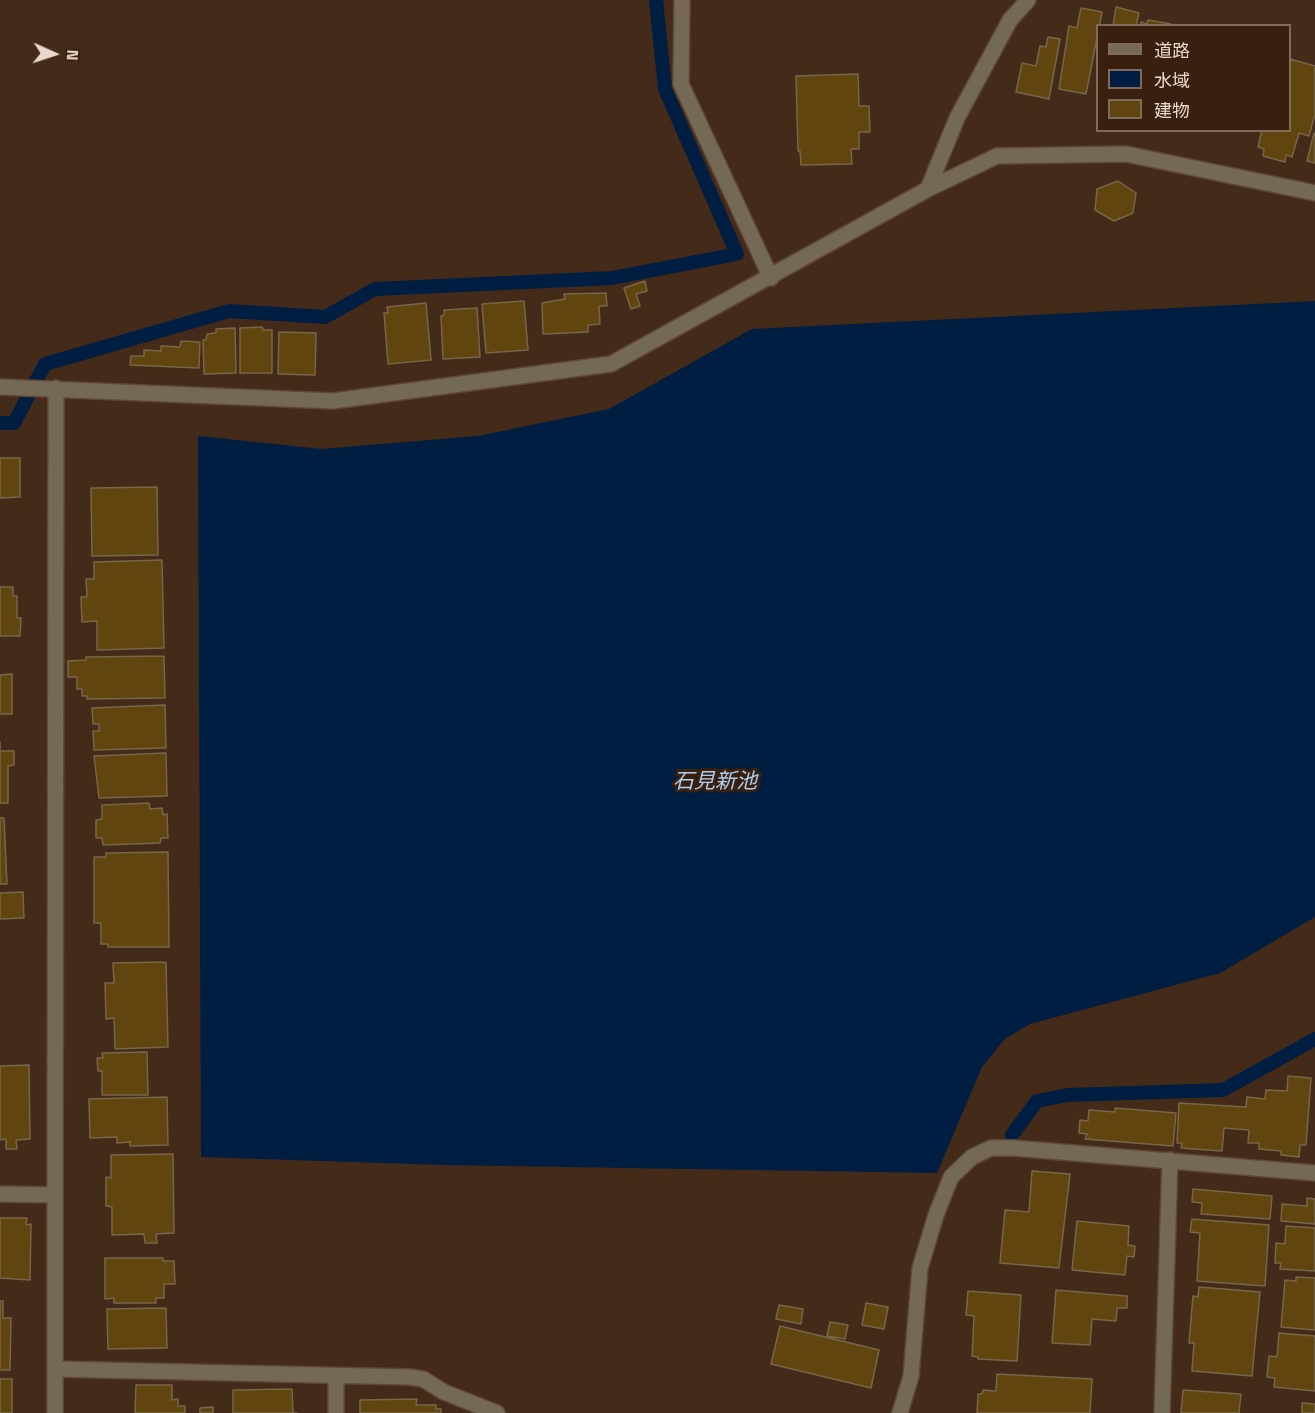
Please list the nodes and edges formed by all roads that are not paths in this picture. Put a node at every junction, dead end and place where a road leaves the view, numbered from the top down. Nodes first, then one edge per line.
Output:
1 (682, 0) edge
2 (1028, 0) edge
3 (928, 189) junction
4 (1315, 193) edge
5 (771, 278) junction
6 (0, 387) edge
7 (56, 387) junction
8 (1170, 1160) junction
9 (1315, 1173) edge
10 (0, 1194) edge
11 (55, 1195) junction
12 (55, 1369) junction
13 (336, 1376) junction
14 (55, 1413) edge
15 (336, 1413) edge
16 (497, 1413) edge
17 (900, 1413) edge
18 (1162, 1413) edge

1 - 5 street
2 - 3 street
3 - 4 street
3 - 5 street
5 - 7 street
6 - 7 street
7 - 11 street
8 - 9 street
8 - 17 street
8 - 18 street
10 - 11 street
11 - 12 street
12 - 13 street
12 - 14 street
13 - 15 street
13 - 16 street

